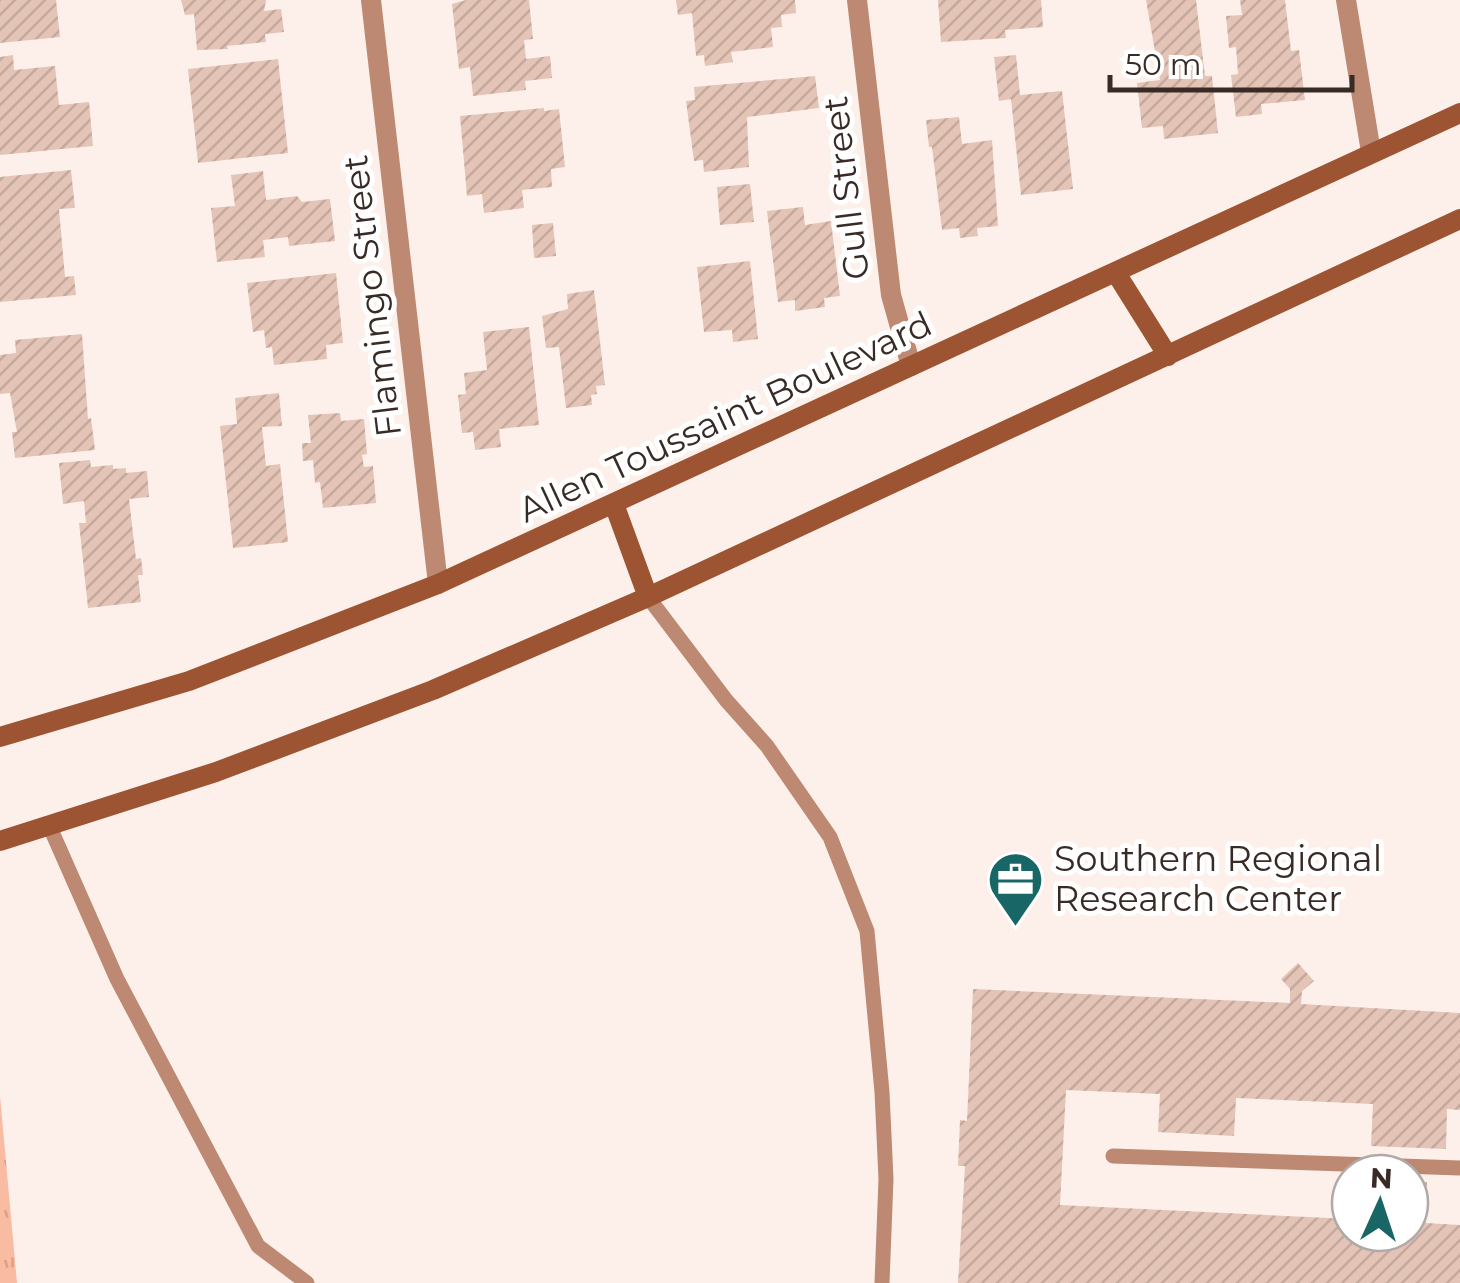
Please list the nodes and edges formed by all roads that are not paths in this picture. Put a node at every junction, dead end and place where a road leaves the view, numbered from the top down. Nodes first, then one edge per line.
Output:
1 (370, 0) edge
2 (857, 0) edge
3 (1346, 0) edge
4 (1460, 113) edge
5 (1371, 152) junction
6 (1460, 219) edge
7 (1116, 273) junction
8 (1168, 356) junction
9 (911, 366) junction
10 (614, 504) junction
11 (438, 584) junction
12 (648, 597) junction
13 (0, 737) edge
14 (49, 825) junction
15 (0, 841) edge
16 (1112, 1156) dead end
17 (1460, 1168) edge
18 (306, 1283) edge
19 (882, 1283) edge

1 - 11 street, Flamingo Street
2 - 9 street, Gull Street
3 - 5 street
4 - 5 main road, Allen Toussaint Boulevard
5 - 7 main road, Allen Toussaint Boulevard
6 - 8 main road
7 - 8 main road
7 - 9 main road, Allen Toussaint Boulevard
8 - 12 main road
9 - 10 main road, Allen Toussaint Boulevard
10 - 11 main road, Allen Toussaint Boulevard
10 - 12 main road
11 - 13 main road, Allen Toussaint Boulevard
12 - 14 main road
12 - 19 lane
14 - 15 main road
14 - 18 lane
16 - 17 lane

